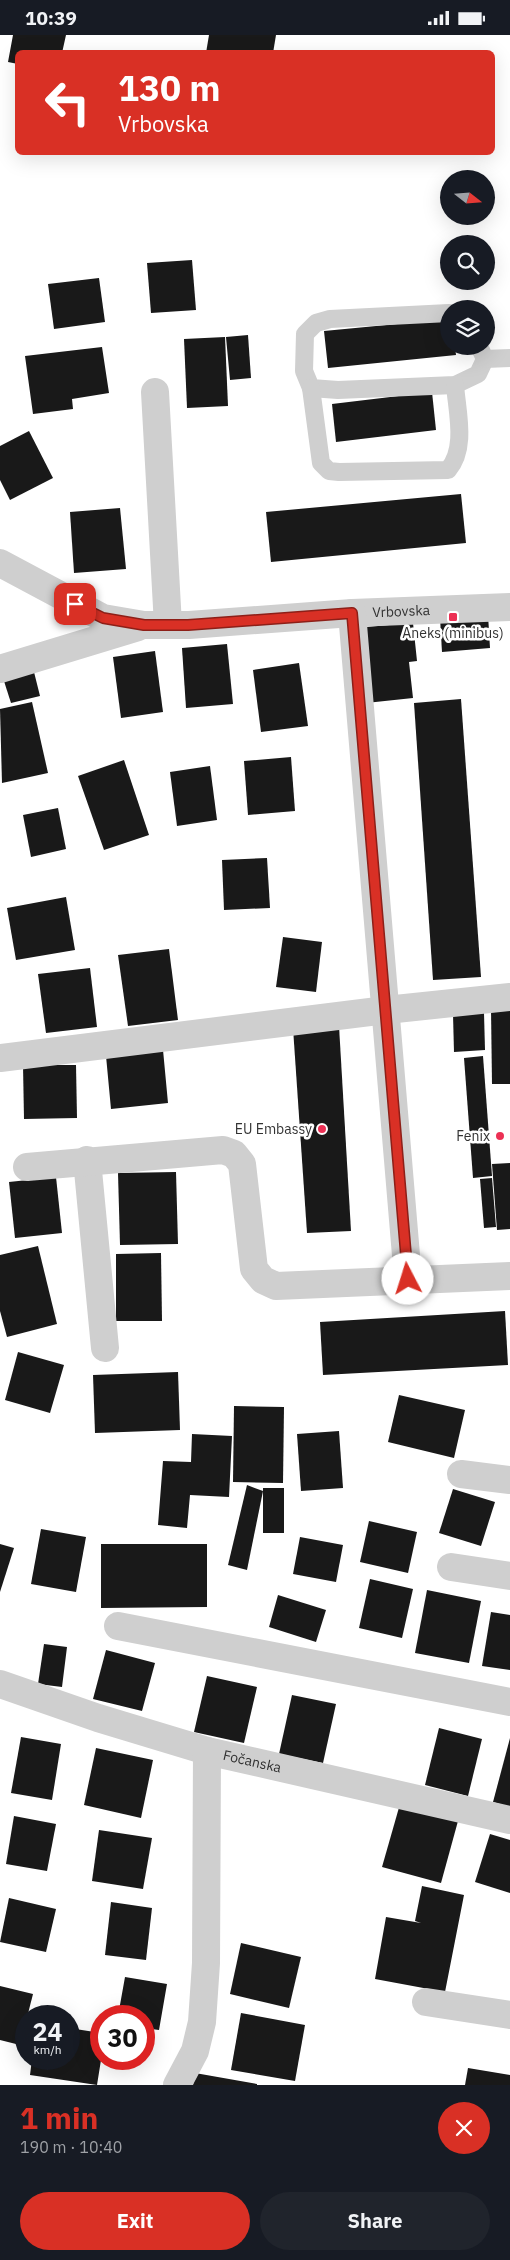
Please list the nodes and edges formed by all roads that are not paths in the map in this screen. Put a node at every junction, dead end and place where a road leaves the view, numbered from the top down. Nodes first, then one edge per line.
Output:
1 (440, 313) edge
2 (482, 355) edge
3 (493, 355) edge
4 (510, 358) edge
5 (455, 385) junction
6 (311, 388) junction
7 (155, 392) dead end
8 (0, 563) edge
9 (510, 607) edge
10 (352, 613) junction
11 (156, 625) junction
12 (0, 669) edge
13 (510, 997) edge
14 (386, 1010) junction
15 (0, 1058) edge
16 (88, 1160) junction
17 (27, 1167) dead end
18 (510, 1276) edge
19 (408, 1279) junction
20 (104, 1348) dead end
21 (461, 1474) dead end
22 (510, 1481) edge
23 (451, 1567) dead end
24 (510, 1576) edge
25 (118, 1626) dead end
26 (0, 1684) edge
27 (510, 1702) edge
28 (206, 1751) junction
29 (510, 1820) edge
30 (426, 2002) dead end
31 (510, 2015) edge
32 (177, 2085) edge

1 - 6 lane
2 - 5 lane
3 - 4 lane
5 - 6 lane
5 - 6 lane
7 - 11 street
8 - 11 street, Vrbovska
9 - 10 street, Vrbovska
10 - 11 street, Vrbovska
10 - 14 street
11 - 12 street, Vrbovska
13 - 14 street
14 - 15 street
14 - 19 street
16 - 17 street
16 - 19 street
16 - 20 street
18 - 19 street
21 - 22 street
23 - 24 street
25 - 27 street
26 - 28 street, Fočanska
28 - 29 street, Fočanska
28 - 32 street
30 - 31 street

